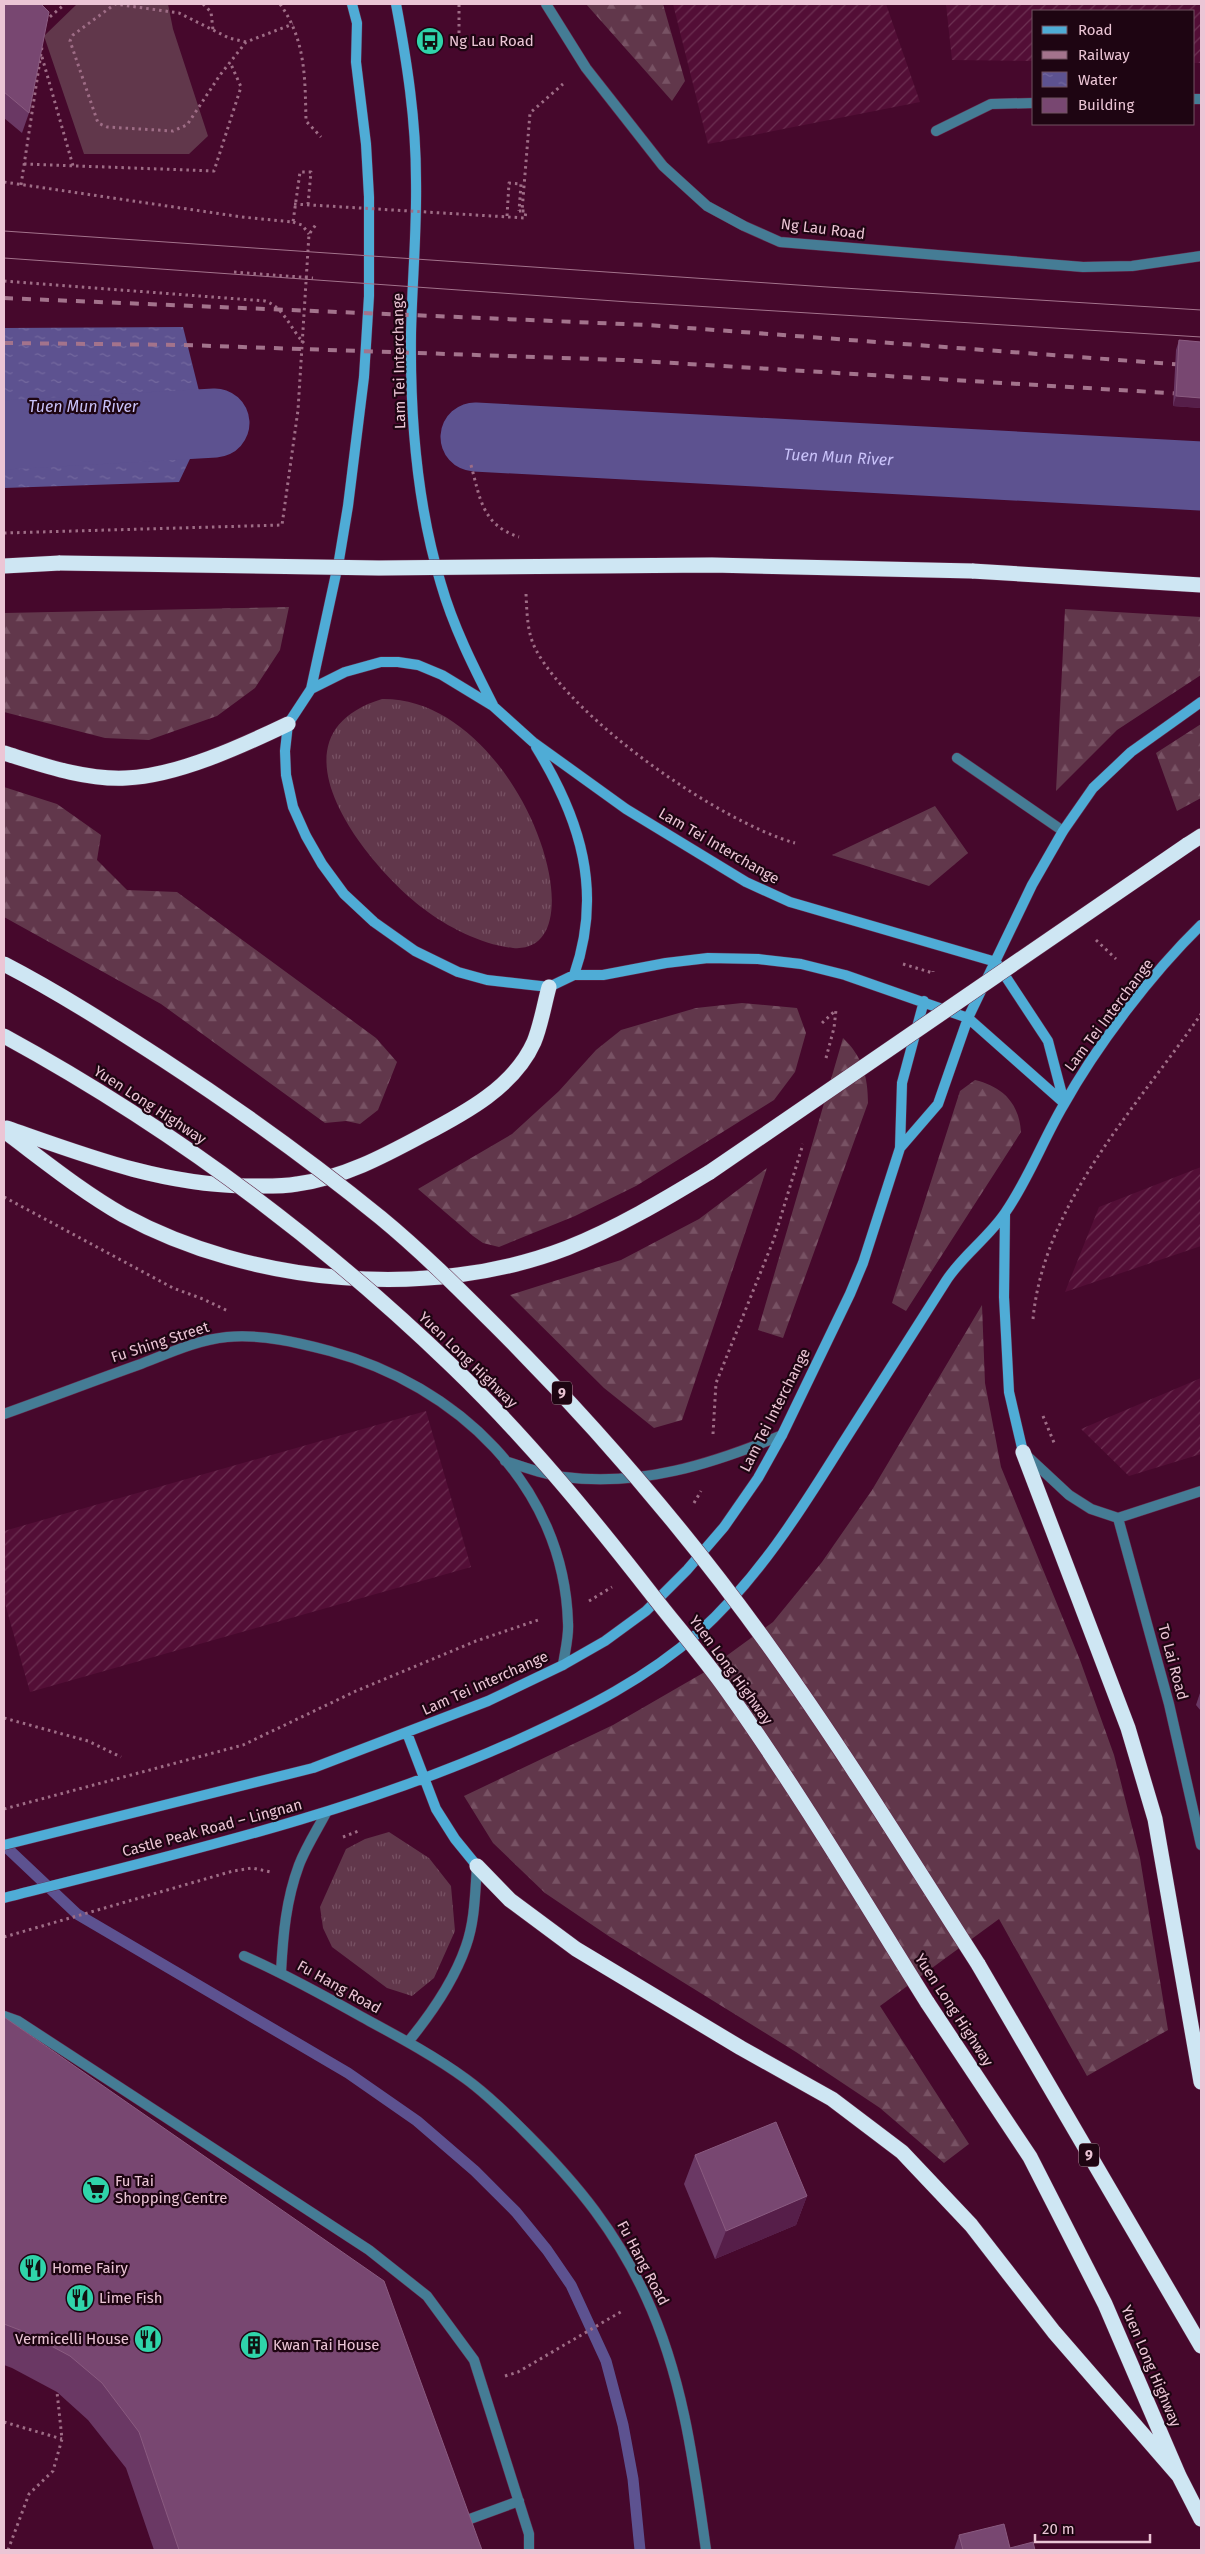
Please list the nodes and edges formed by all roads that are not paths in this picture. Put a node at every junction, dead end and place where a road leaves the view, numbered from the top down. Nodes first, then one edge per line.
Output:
1 (352, 4) edge
2 (396, 4) edge
3 (546, 4) edge
4 (1032, 102) edge
5 (936, 131) dead end
6 (1201, 256) edge
7 (4, 566) edge
8 (1201, 585) edge
9 (311, 689) junction
10 (1201, 702) edge
11 (493, 706) junction
12 (288, 724) junction
13 (533, 742) junction
14 (4, 754) edge
15 (957, 758) dead end
16 (1063, 831) junction
17 (1201, 836) edge
18 (1201, 925) edge
19 (996, 962) junction
20 (4, 964) edge
21 (574, 975) junction
22 (549, 987) junction
23 (924, 1001) junction
24 (968, 1018) junction
25 (4, 1036) edge
26 (1064, 1103) junction
27 (4, 1126) edge
28 (4, 1131) edge
29 (900, 1148) junction
30 (1005, 1214) junction
31 (4, 1414) edge
32 (782, 1436) junction
33 (1023, 1452) junction
34 (505, 1461) junction
35 (1201, 1491) edge
36 (1118, 1518) junction
37 (563, 1665) junction
38 (407, 1733) junction
39 (425, 1779) junction
40 (326, 1813) junction
41 (4, 1845) edge
42 (1201, 1845) edge
43 (477, 1866) junction
44 (4, 1898) edge
45 (244, 1956) dead end
46 (281, 1972) junction
47 (4, 2016) edge
48 (408, 2042) junction
49 (1201, 2082) edge
50 (1201, 2346) edge
51 (1180, 2476) junction
52 (519, 2501) junction
53 (1201, 2519) edge
54 (444, 2528) edge
55 (529, 2550) edge
56 (706, 2550) edge

1 - 9 main road, Lam Tei Interchange
2 - 11 main road, Lam Tei Interchange
3 - 6 street, Ng Lau Road
4 - 5 street
7 - 8 highway, bridge
9 - 11 main road, Lam Tei Interchange
9 - 12 main road, Lam Tei Interchange
10 - 16 main road
11 - 13 main road, Lam Tei Interchange
12 - 14 highway
12 - 22 main road, Lam Tei Interchange
13 - 19 main road, Lam Tei Interchange
13 - 21 main road, Lam Tei Interchange
15 - 16 street
16 - 19 main road
17 - 28 highway, bridge
18 - 26 main road, Lam Tei Interchange
19 - 24 main road
19 - 26 main road, Lam Tei Interchange
20 - 50 highway, 9, bridge
21 - 22 main road
21 - 23 main road
22 - 27 highway
23 - 24 main road
23 - 29 main road
24 - 26 main road
24 - 29 main road, Lam Tei Interchange
25 - 51 highway, Yuen Long Highway, bridge
26 - 30 main road, Lam Tei Interchange
29 - 32 main road, Lam Tei Interchange
30 - 33 main road, Lam Tei Interchange
30 - 39 main road, Lam Tei Interchange
31 - 34 street, Fu Shing Street
32 - 34 street
32 - 37 main road, Lam Tei Interchange
33 - 36 street
33 - 49 highway
34 - 37 street, Fu Shing Street
35 - 36 street
36 - 42 street, To Lai Road
37 - 38 main road, Lam Tei Interchange
38 - 39 main road
38 - 41 main road
39 - 40 main road, Castle Peak Road – Lingnan
39 - 43 main road
40 - 44 main road, Castle Peak Road – Lingnan
40 - 46 street, Fu Hang Road
43 - 48 street
43 - 51 highway
45 - 46 street, Fu Hang Road
46 - 48 street, Fu Hang Road
47 - 52 street
48 - 56 street, Fu Hang Road
51 - 53 highway, Yuen Long Highway
52 - 54 street
52 - 55 street

